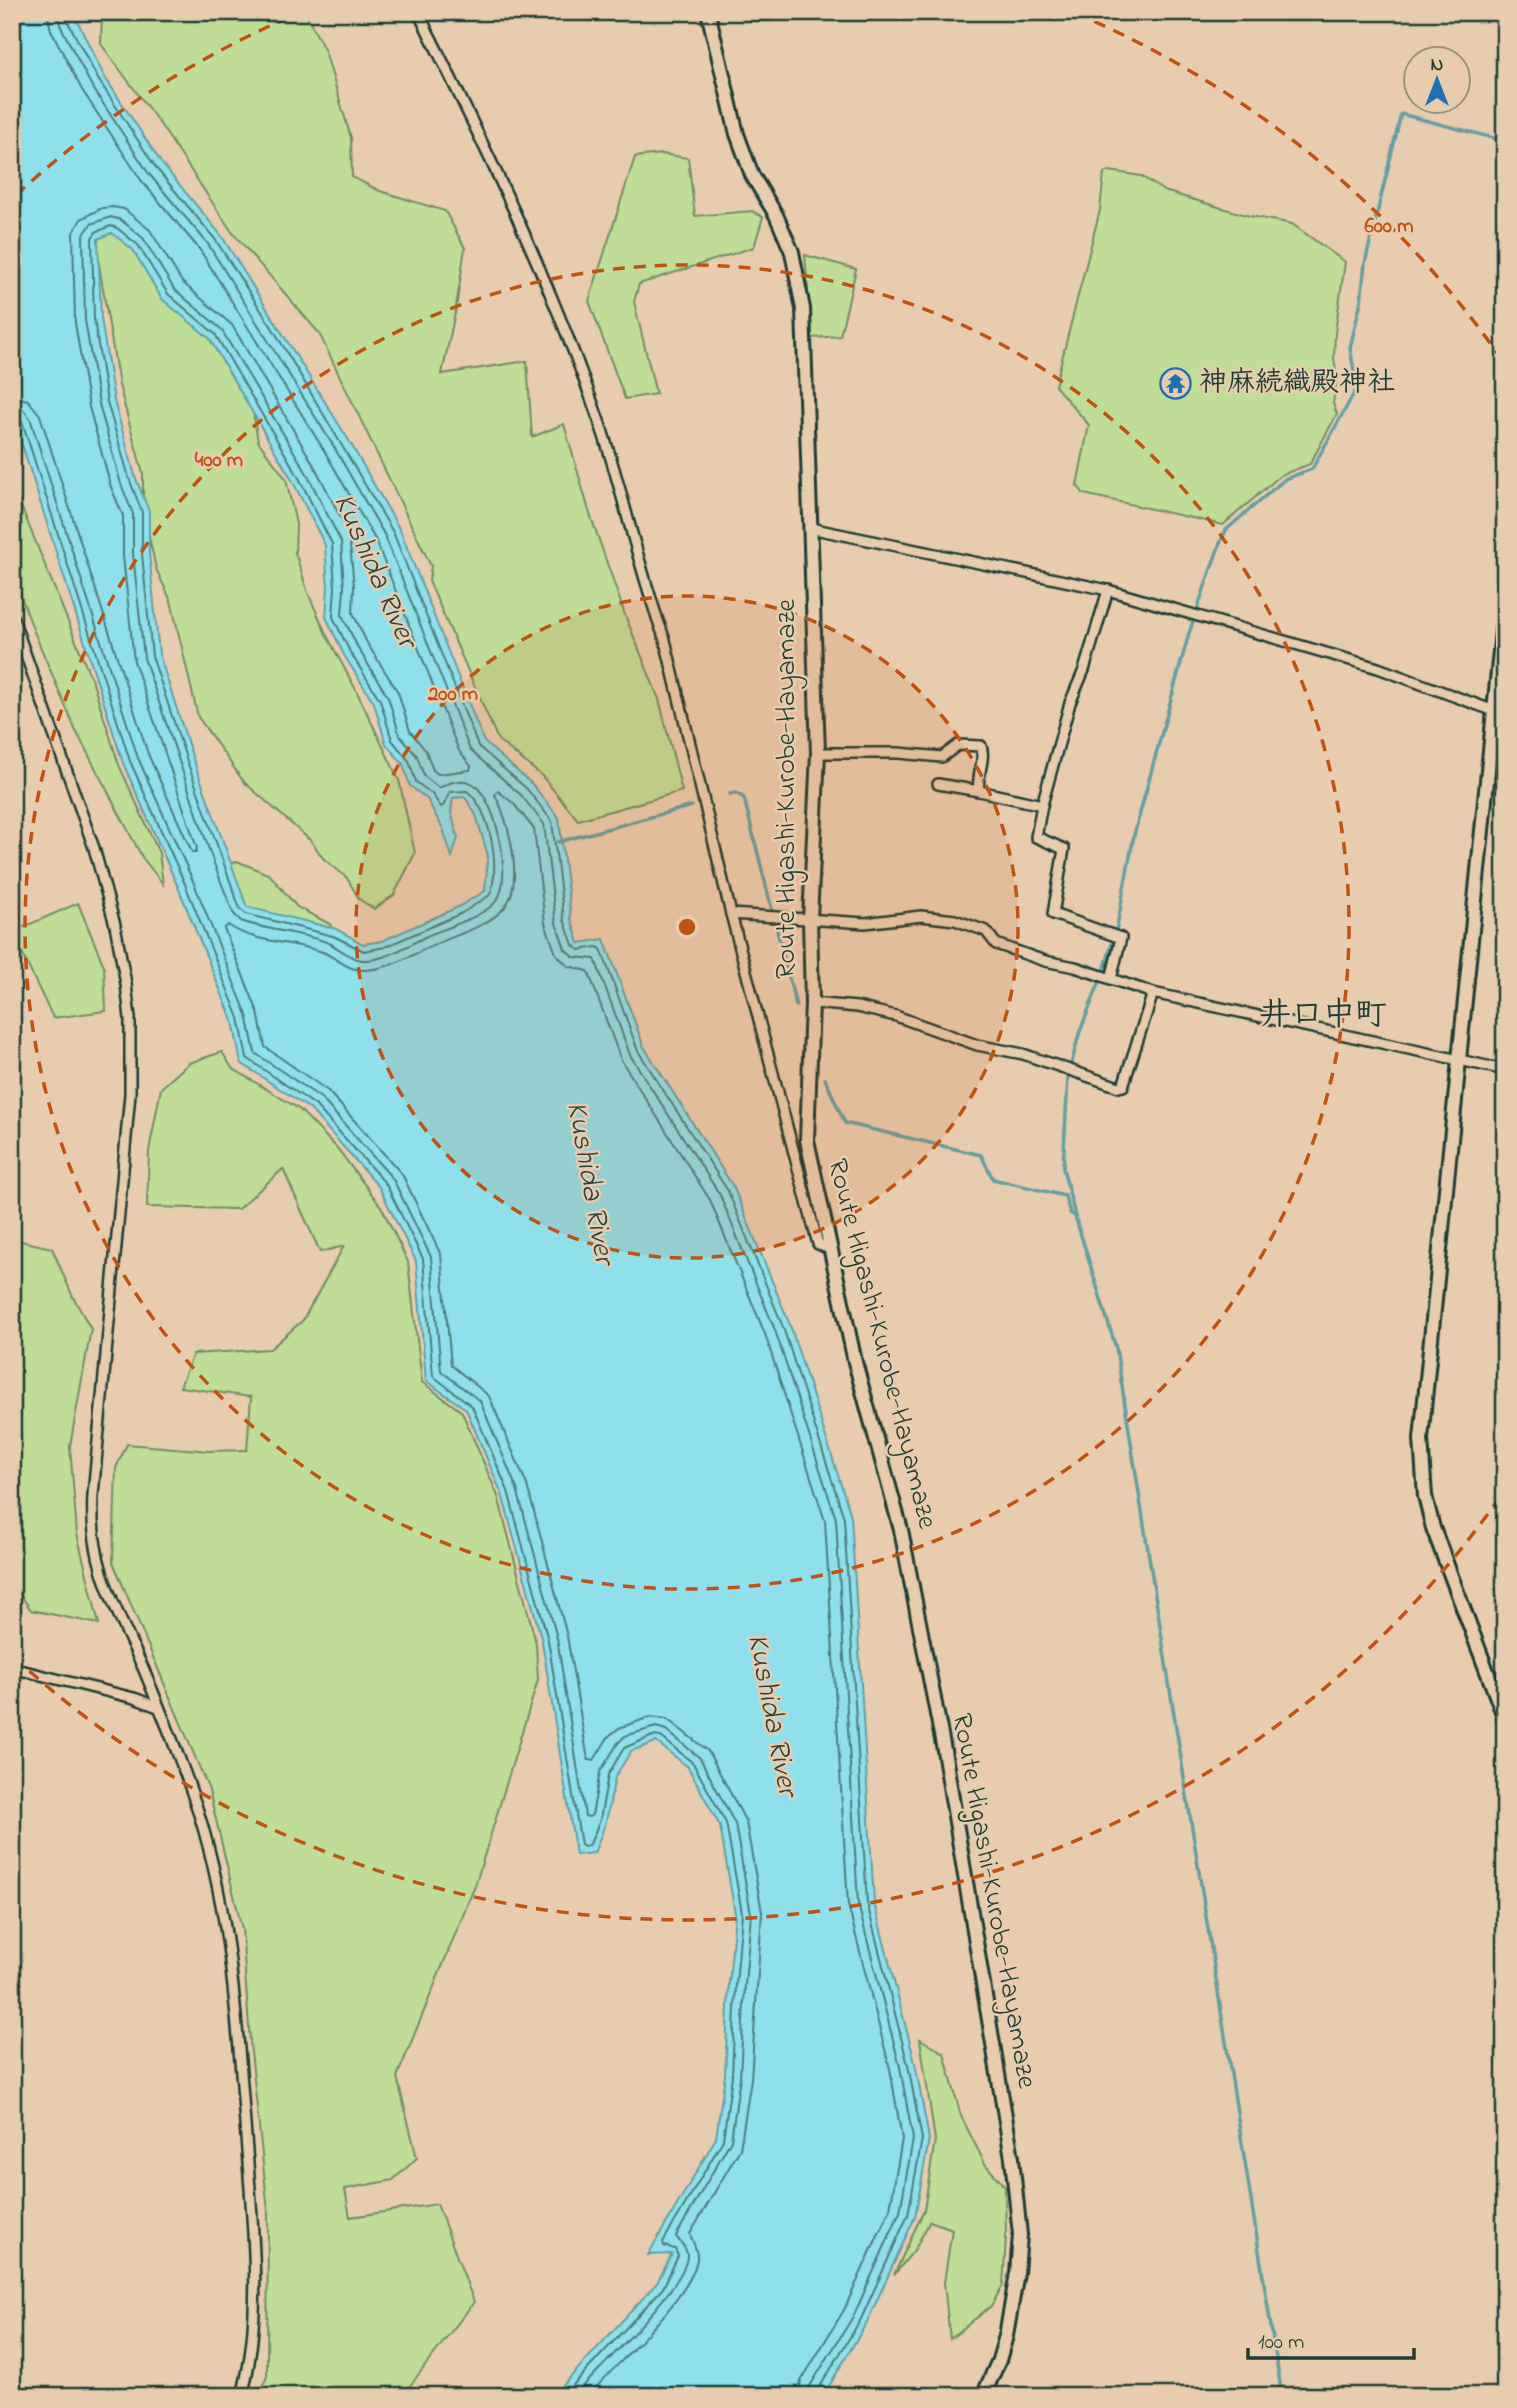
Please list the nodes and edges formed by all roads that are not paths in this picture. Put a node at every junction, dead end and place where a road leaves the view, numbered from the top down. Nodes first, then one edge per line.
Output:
1 (418, 12) edge
2 (709, 12) edge
3 (810, 528) junction
4 (1108, 590) junction
5 (1505, 601) edge
6 (12, 616) edge
7 (1499, 713) edge
8 (818, 753) junction
9 (938, 784) dead end
10 (979, 791) junction
11 (1042, 805) junction
12 (731, 914) junction
13 (805, 918) junction
14 (1104, 977) junction
15 (1153, 993) junction
16 (812, 1003) junction
17 (1458, 1059) junction
18 (1505, 1070) edge
19 (829, 1249) junction
20 (12, 1668) edge
21 (158, 1707) junction
22 (1505, 1719) edge
23 (242, 2396) edge
24 (983, 2396) edge

1 - 12 street
2 - 3 main road, Route Higashi-Kurobe-Hayamaze
3 - 4 street
3 - 8 main road, Route Higashi-Kurobe-Hayamaze
4 - 7 street
4 - 11 street
5 - 7 main road
6 - 21 street
7 - 17 main road
8 - 10 street
8 - 13 main road, Route Higashi-Kurobe-Hayamaze
9 - 10 street
10 - 11 street
11 - 14 street
12 - 13 street
12 - 19 street
13 - 14 street
13 - 16 main road, Route Higashi-Kurobe-Hayamaze
14 - 15 street
15 - 16 street
15 - 17 street
16 - 19 main road, Route Higashi-Kurobe-Hayamaze
17 - 18 street
17 - 22 main road
19 - 24 main road, Route Higashi-Kurobe-Hayamaze
20 - 21 street
21 - 23 street

